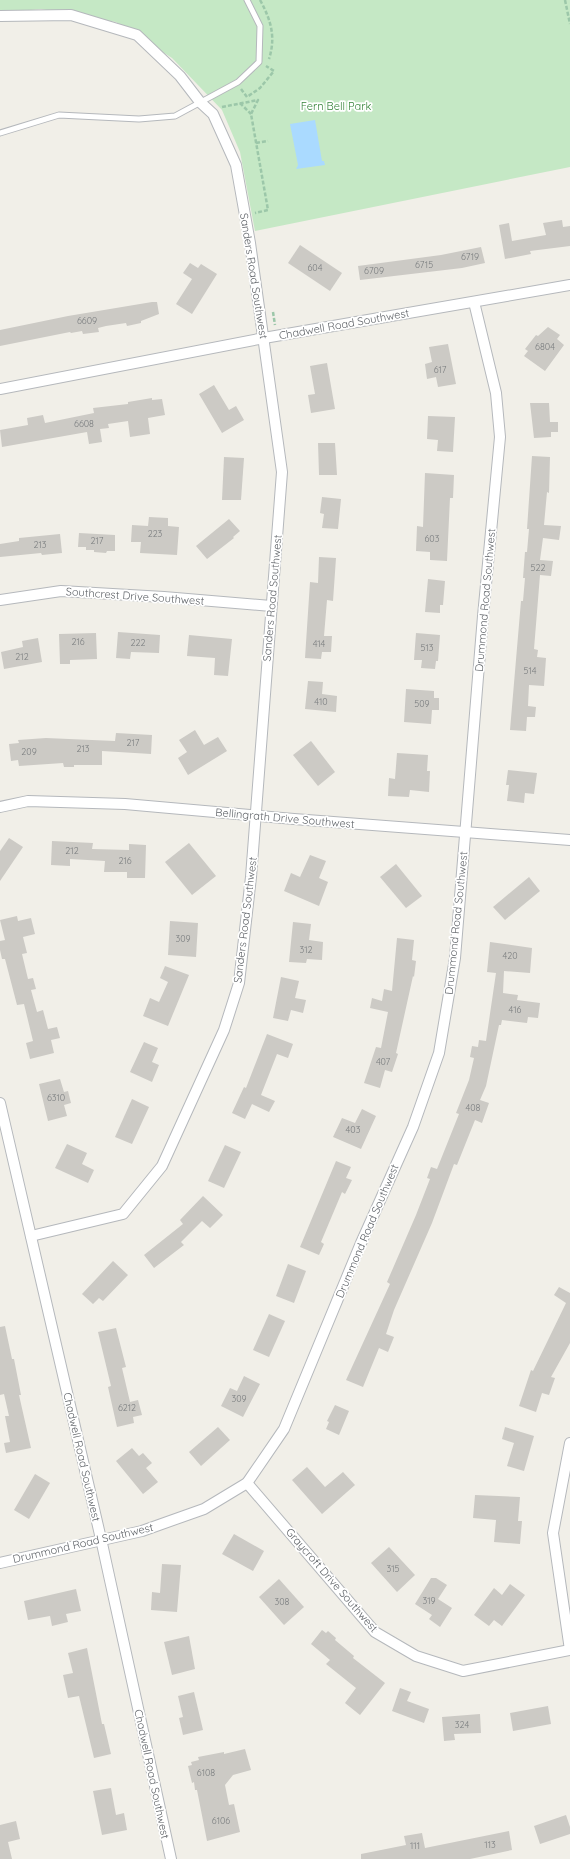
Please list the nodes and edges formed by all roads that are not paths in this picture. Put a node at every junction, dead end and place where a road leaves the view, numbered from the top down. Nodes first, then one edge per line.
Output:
1 (247, 0) edge
2 (0, 16) edge
3 (200, 102) junction
4 (0, 133) edge
5 (570, 285) edge
6 (474, 302) junction
7 (264, 338) junction
8 (0, 389) edge
9 (0, 600) edge
10 (271, 606) junction
11 (0, 807) edge
12 (255, 816) junction
13 (466, 831) junction
14 (570, 840) edge
15 (0, 1103) edge
16 (31, 1236) junction
17 (570, 1443) edge
18 (248, 1483) junction
19 (101, 1539) junction
20 (0, 1563) edge
21 (570, 1650) edge
22 (171, 1859) edge

1 - 3 lane
2 - 3 street, Sanders Road Southwest
3 - 4 lane
3 - 7 street, Sanders Road Southwest
5 - 6 street, Chadwell Road Southwest
6 - 7 street, Chadwell Road Southwest
6 - 13 street, Drummond Road Southwest
7 - 8 street, Chadwell Road Southwest
7 - 10 street, Sanders Road Southwest
9 - 10 street, Southcrest Drive Southwest
10 - 12 street, Sanders Road Southwest
11 - 12 street, Bellingrath Drive Southwest
12 - 13 street, Bellingrath Drive Southwest
12 - 16 street, Sanders Road Southwest
13 - 14 street, Bellingrath Drive Southwest
13 - 18 street, Drummond Road Southwest
15 - 16 street, Chadwell Road Southwest
16 - 19 street, Chadwell Road Southwest
17 - 21 street
18 - 19 street, Drummond Road Southwest
18 - 21 street, Graycroft Drive Southwest
19 - 20 street, Drummond Road Southwest
19 - 22 street, Chadwell Road Southwest

